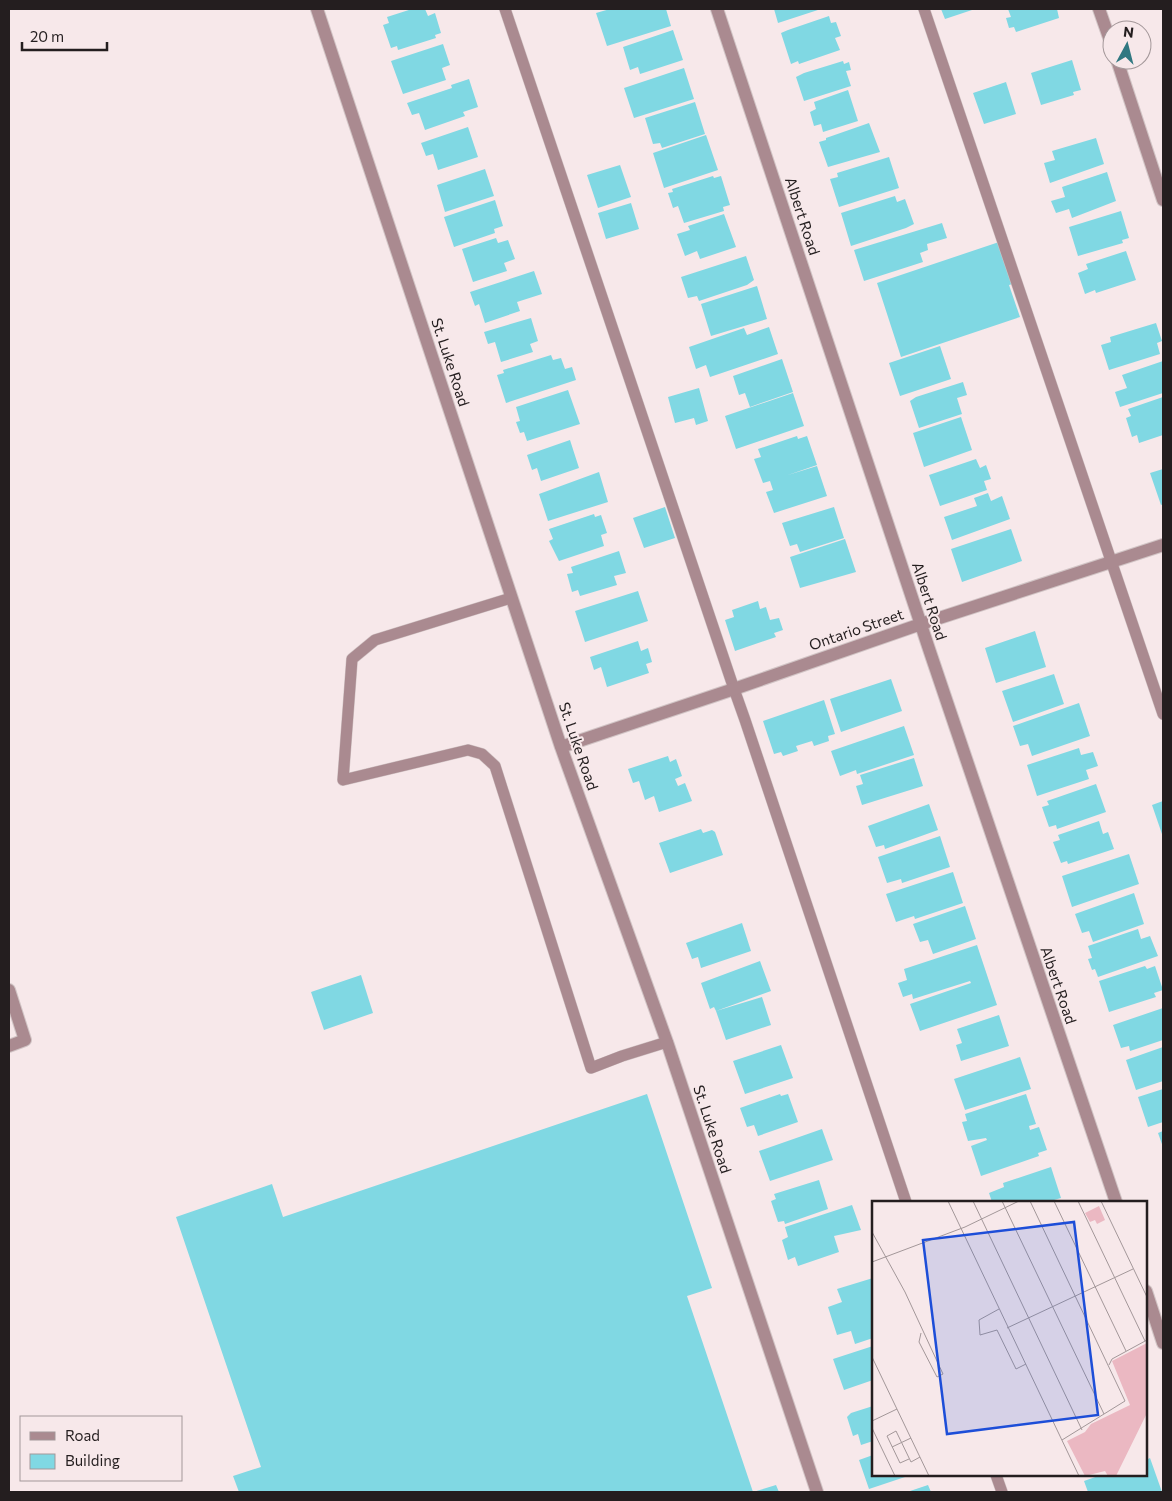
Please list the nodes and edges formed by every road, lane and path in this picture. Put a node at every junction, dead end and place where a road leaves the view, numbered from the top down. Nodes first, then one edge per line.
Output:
1 (317, 9) edge
2 (505, 9) edge
3 (717, 9) edge
4 (924, 9) edge
5 (1119, 70) edge
6 (1163, 200) edge
7 (1163, 545) edge
8 (1112, 562) junction
9 (511, 598) junction
10 (921, 624) junction
11 (734, 689) junction
12 (1163, 714) edge
13 (561, 747) junction
14 (9, 990) edge
15 (667, 1042) junction
16 (9, 1046) edge
17 (906, 1201) edge
18 (1116, 1201) edge
19 (1147, 1294) edge
20 (1163, 1343) edge
21 (996, 1476) edge
22 (817, 1492) edge
23 (1002, 1492) edge

1 - 9 street, St. Luke Road
2 - 11 lane
3 - 10 street, Albert Road
4 - 8 lane
5 - 6 street
7 - 8 street, Ontario Street
8 - 10 street, Ontario Street
8 - 12 lane
9 - 13 street, St. Luke Road
9 - 15 lane
10 - 11 street, Ontario Street
10 - 18 street, Albert Road
11 - 13 street, Ontario Street
11 - 17 lane
13 - 15 street, St. Luke Road
14 - 16 street
15 - 22 street, St. Luke Road
19 - 20 street
21 - 23 lane

